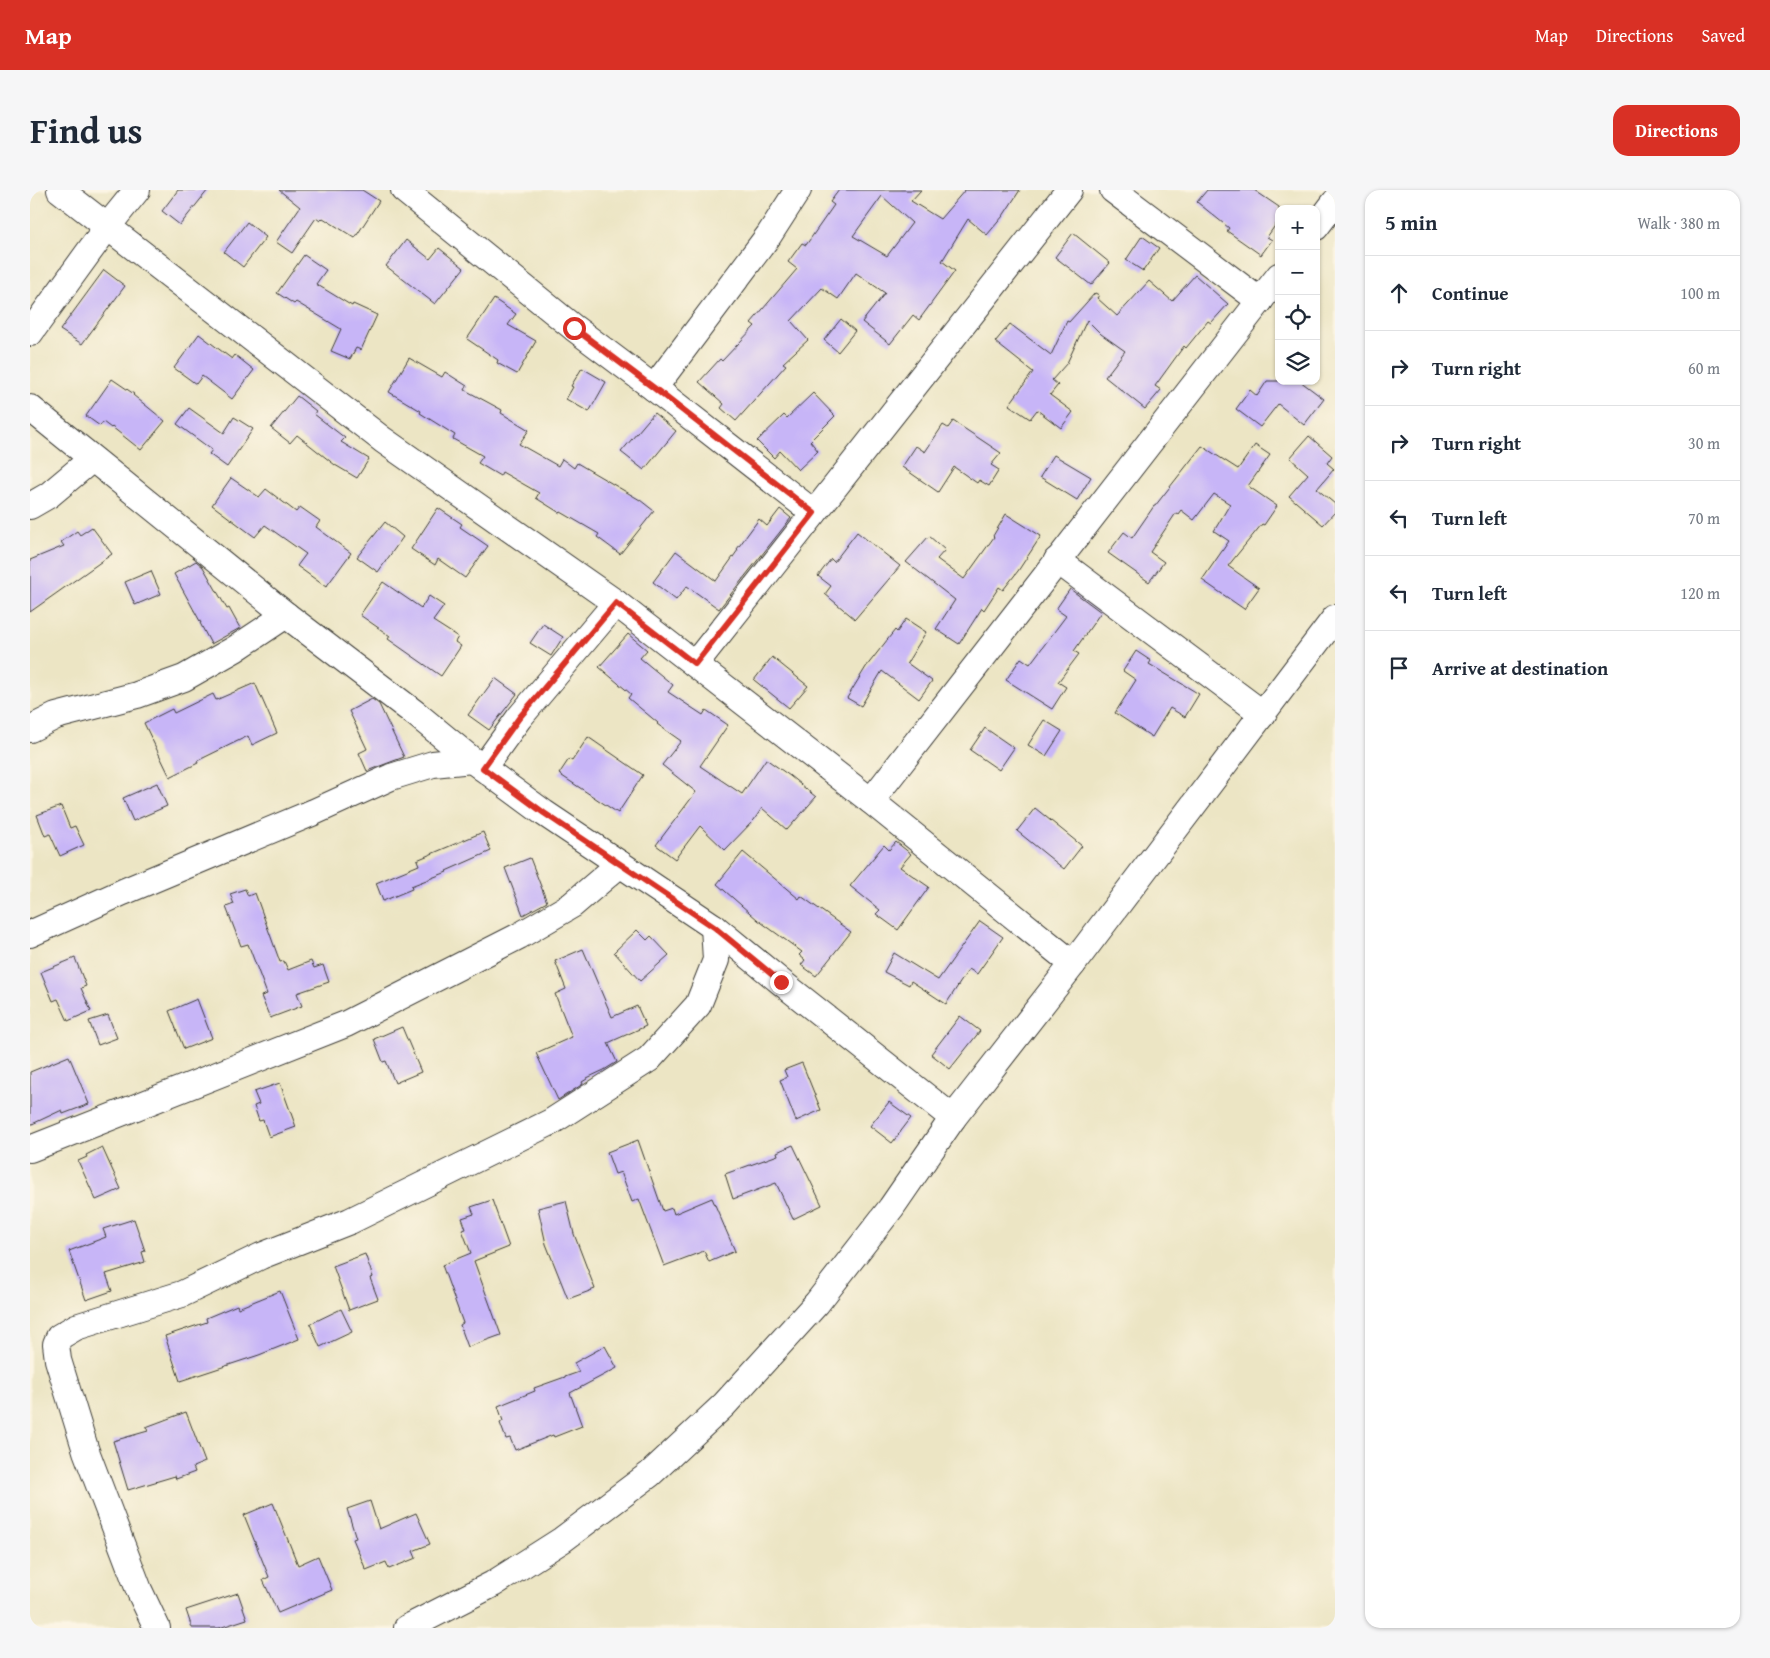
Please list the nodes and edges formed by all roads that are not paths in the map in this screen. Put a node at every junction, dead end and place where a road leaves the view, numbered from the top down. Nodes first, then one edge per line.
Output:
1 (60, 190) edge
2 (137, 190) edge
3 (404, 190) edge
4 (798, 190) edge
5 (1069, 190) edge
6 (1113, 190) edge
7 (1335, 202) edge
8 (1320, 222) edge
9 (107, 227) junction
10 (1275, 281) edge
11 (1260, 301) junction
12 (30, 332) edge
13 (654, 388) junction
14 (30, 408) edge
15 (92, 459) junction
16 (30, 506) edge
17 (814, 513) junction
18 (1057, 560) junction
19 (616, 603) junction
20 (286, 615) junction
21 (1331, 635) edge
22 (695, 664) junction
23 (1263, 714) junction
24 (30, 729) edge
25 (477, 764) junction
26 (871, 801) junction
27 (620, 864) junction
28 (714, 927) junction
29 (30, 934) edge
30 (1073, 964) junction
31 (953, 1118) junction
32 (30, 1149) edge
33 (158, 1628) edge
34 (407, 1628) edge

1 - 9 street
2 - 9 street
3 - 13 street
4 - 13 street
5 - 17 street
6 - 11 street
7 - 8 street
9 - 12 street
9 - 19 street
10 - 11 street
11 - 18 street
13 - 17 street
14 - 15 street
15 - 16 street
15 - 20 street
17 - 22 street
18 - 23 street
18 - 26 street
19 - 22 street
19 - 25 street
20 - 24 street
20 - 25 street
21 - 23 street
22 - 26 street
23 - 30 street
25 - 27 street
25 - 29 street
26 - 30 street
27 - 28 street
27 - 32 street
28 - 31 street
28 - 33 street
30 - 31 street
31 - 34 street

